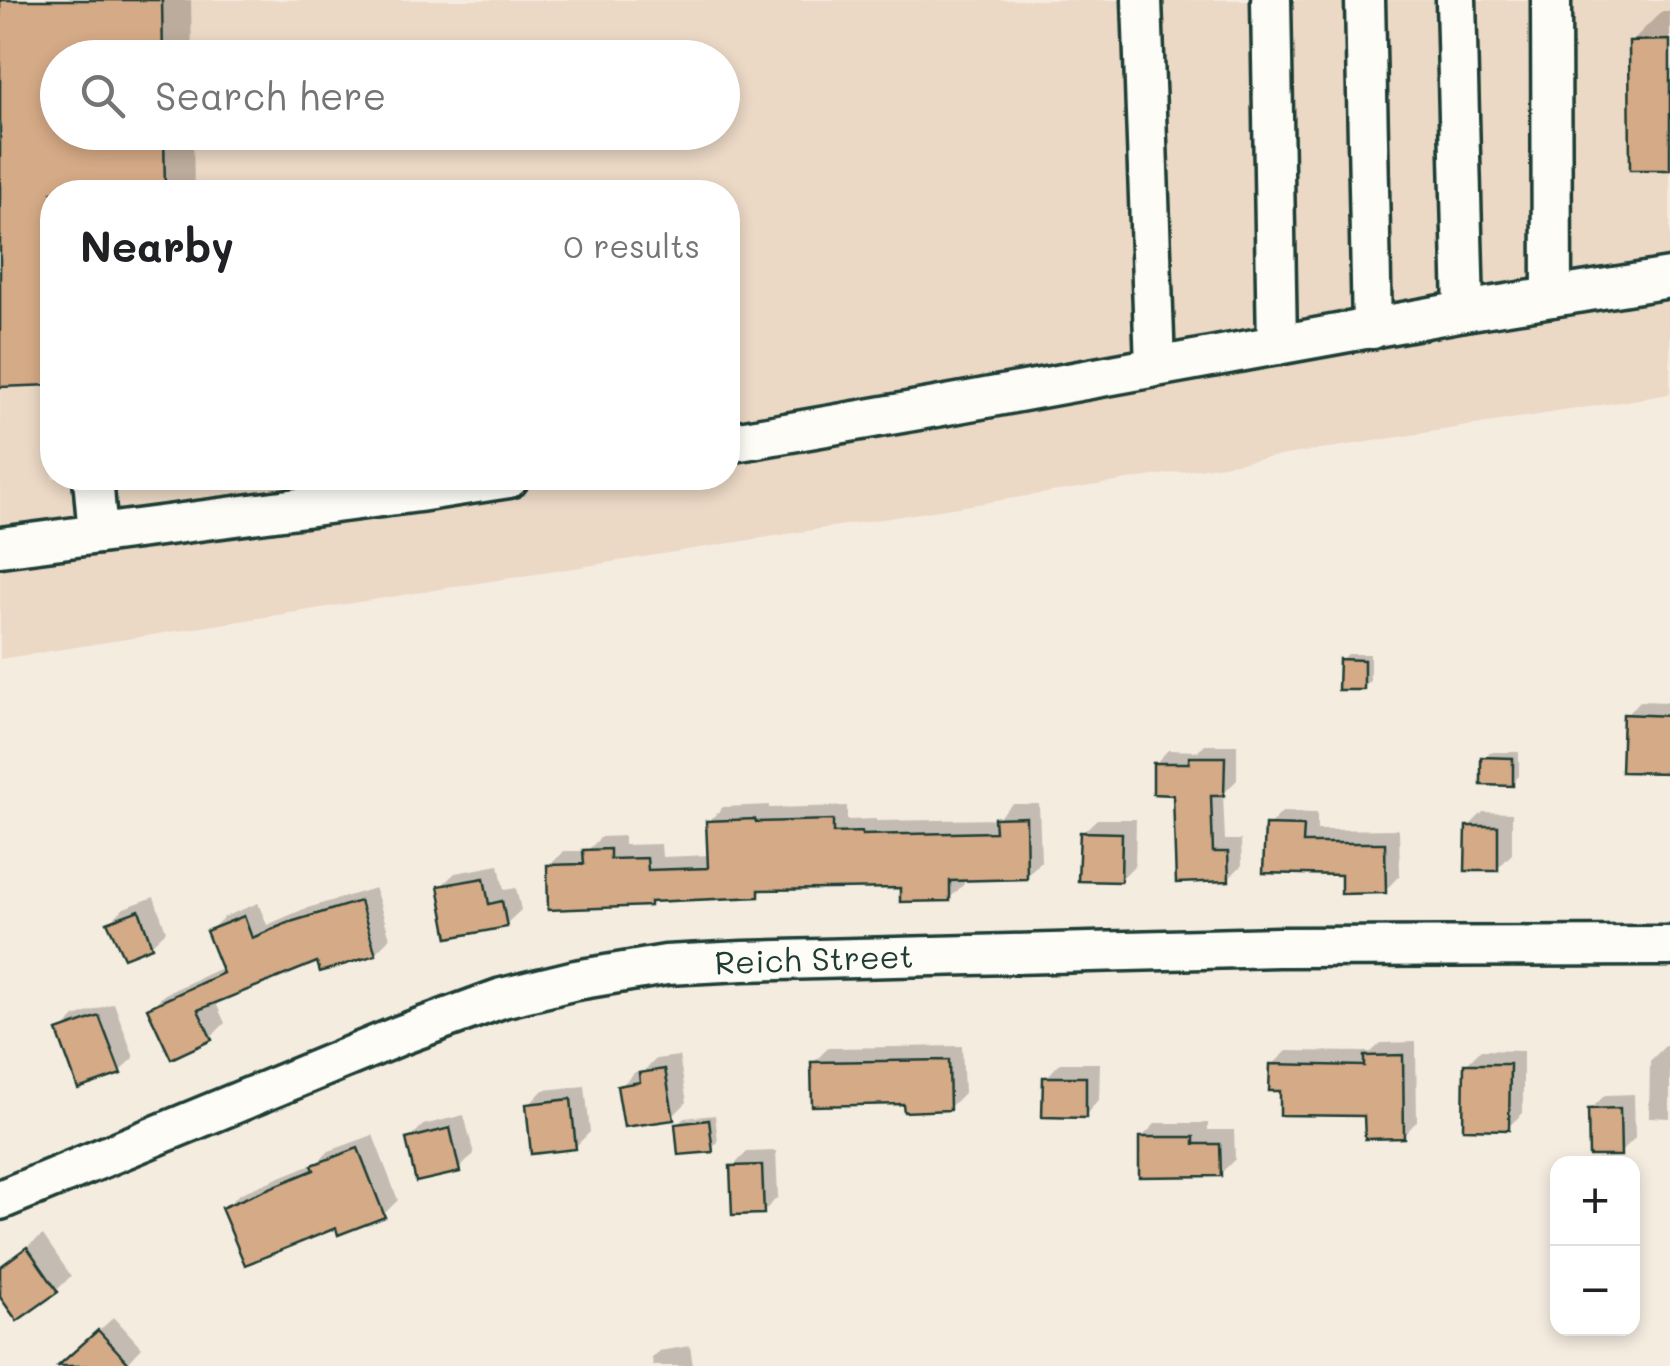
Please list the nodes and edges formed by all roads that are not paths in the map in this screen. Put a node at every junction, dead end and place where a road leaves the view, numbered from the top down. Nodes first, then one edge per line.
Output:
1 (1142, 0) edge
2 (1270, 0) edge
3 (1365, 0) edge
4 (1456, 0) edge
5 (1551, 0) edge
6 (1670, 278) edge
7 (1552, 298) junction
8 (1464, 311) junction
9 (1372, 328) junction
10 (1277, 345) junction
11 (1155, 366) junction
12 (740, 440) edge
13 (94, 490) edge
14 (431, 490) edge
15 (98, 534) junction
16 (5, 536) edge
17 (1670, 946) edge
18 (0, 1200) edge

1 - 11 street
2 - 10 street
3 - 9 street
4 - 8 street
5 - 7 street
6 - 7 street
7 - 8 street
8 - 9 street
9 - 10 street
10 - 11 street
11 - 12 street
13 - 15 street
14 - 15 street
15 - 16 street
17 - 18 street, Reich Street

